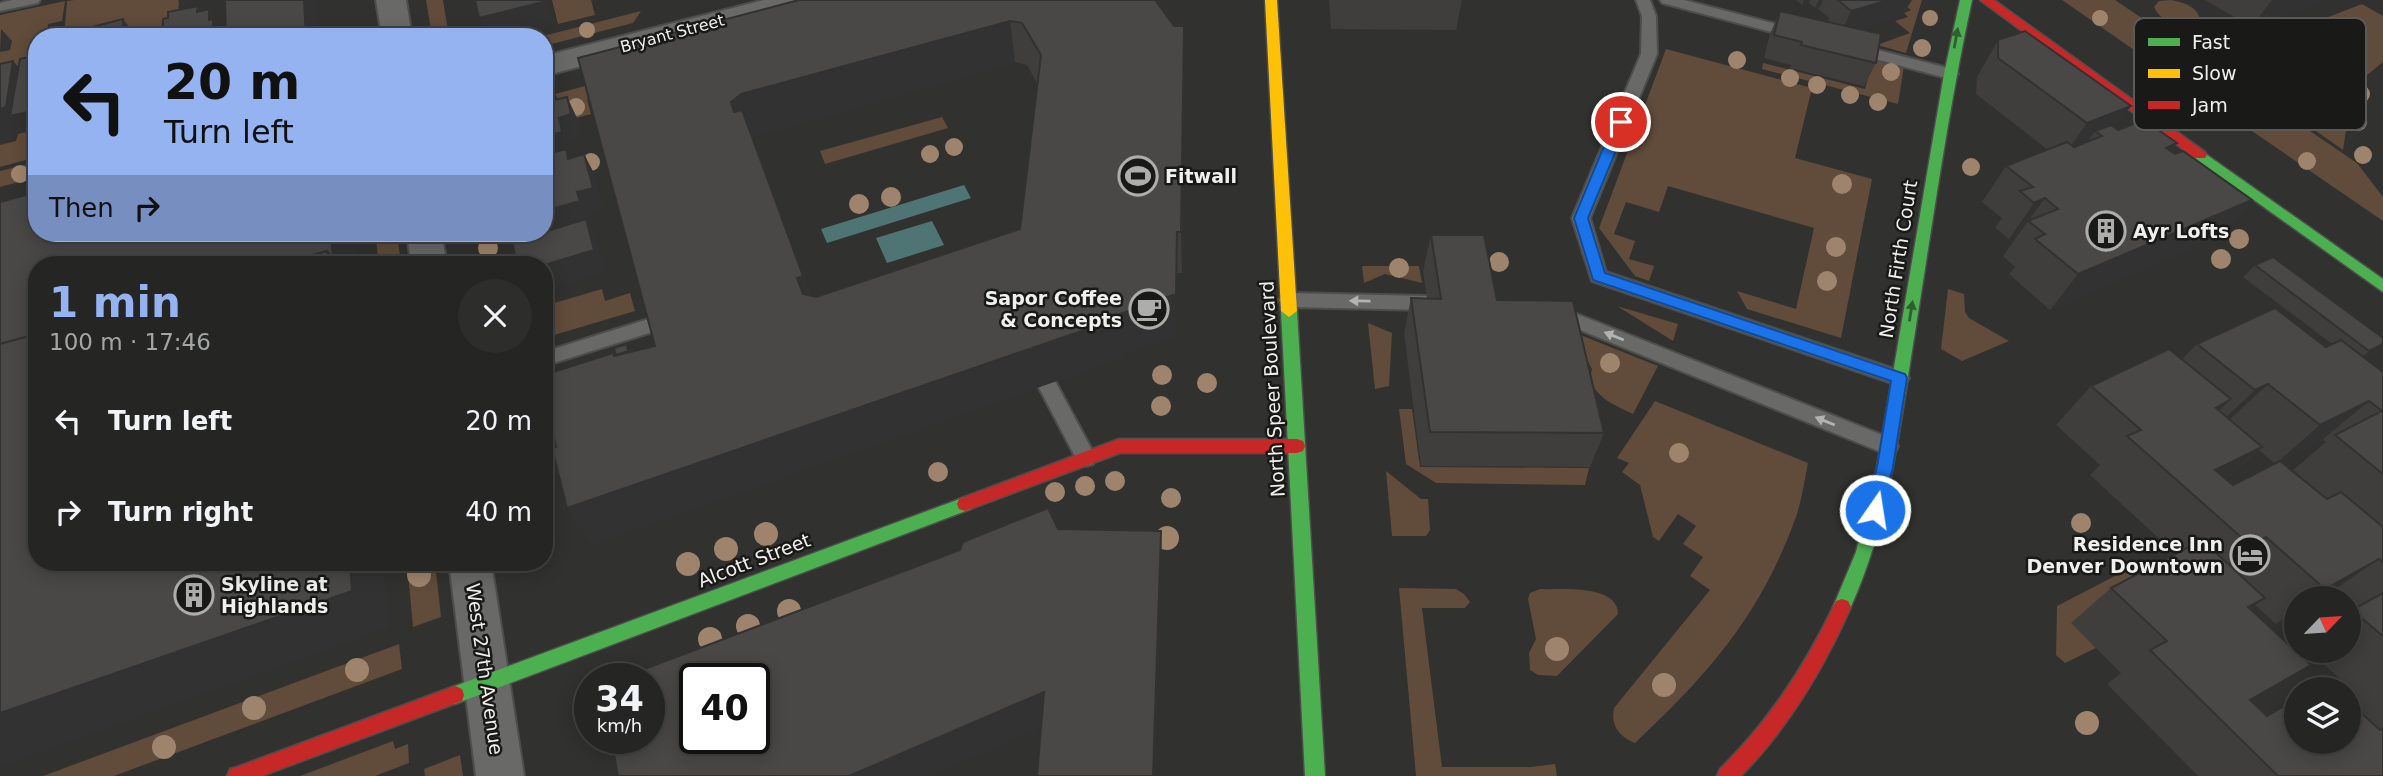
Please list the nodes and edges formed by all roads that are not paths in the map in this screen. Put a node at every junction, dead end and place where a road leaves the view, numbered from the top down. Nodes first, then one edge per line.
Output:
1 (33, 0) edge
2 (391, 0) edge
3 (799, 0) edge
4 (1271, 0) edge
5 (1643, 0) edge
6 (1667, 0) edge
7 (1966, 0) edge
8 (1986, 0) edge
9 (0, 7) edge
10 (396, 28) edge
11 (1816, 39) edge
12 (1843, 46) edge
13 (553, 64) edge
14 (1950, 74) junction
15 (2134, 107) edge
16 (2166, 130) edge
17 (2383, 287) edge
18 (1289, 300) junction
19 (1428, 303) edge
20 (1535, 304) edge
21 (658, 323) edge
22 (553, 356) edge
23 (1899, 378) junction
24 (1046, 384) dead end
25 (1297, 446) junction
26 (1888, 446) junction
27 (1086, 458) junction
28 (471, 571) edge
29 (487, 682) junction
30 (237, 776) edge
31 (500, 776) edge
32 (1315, 776) edge
33 (1727, 776) edge

1 - 9 lane
2 - 10 street
3 - 13 street, Bryant Street
4 - 18 street, North Speer Boulevard
5 - 23 lane
6 - 11 lane
14 -> 7 street, North Firth Court
8 - 15 street
12 - 14 lane
23 -> 14 street, North Firth Court
16 - 17 street
19 -> 18 lane
18 - 25 street, North Speer Boulevard
26 -> 20 lane
21 - 22 lane
23 - 26 street, North Firth Court
24 - 27 lane
25 - 27 street, Alcott Street
25 - 32 street, North Speer Boulevard
26 - 33 street, North Firth Court
27 - 29 street, Alcott Street
28 - 29 street, West 27th Avenue
29 - 30 street, Alcott Street
29 - 31 street, West 27th Avenue

